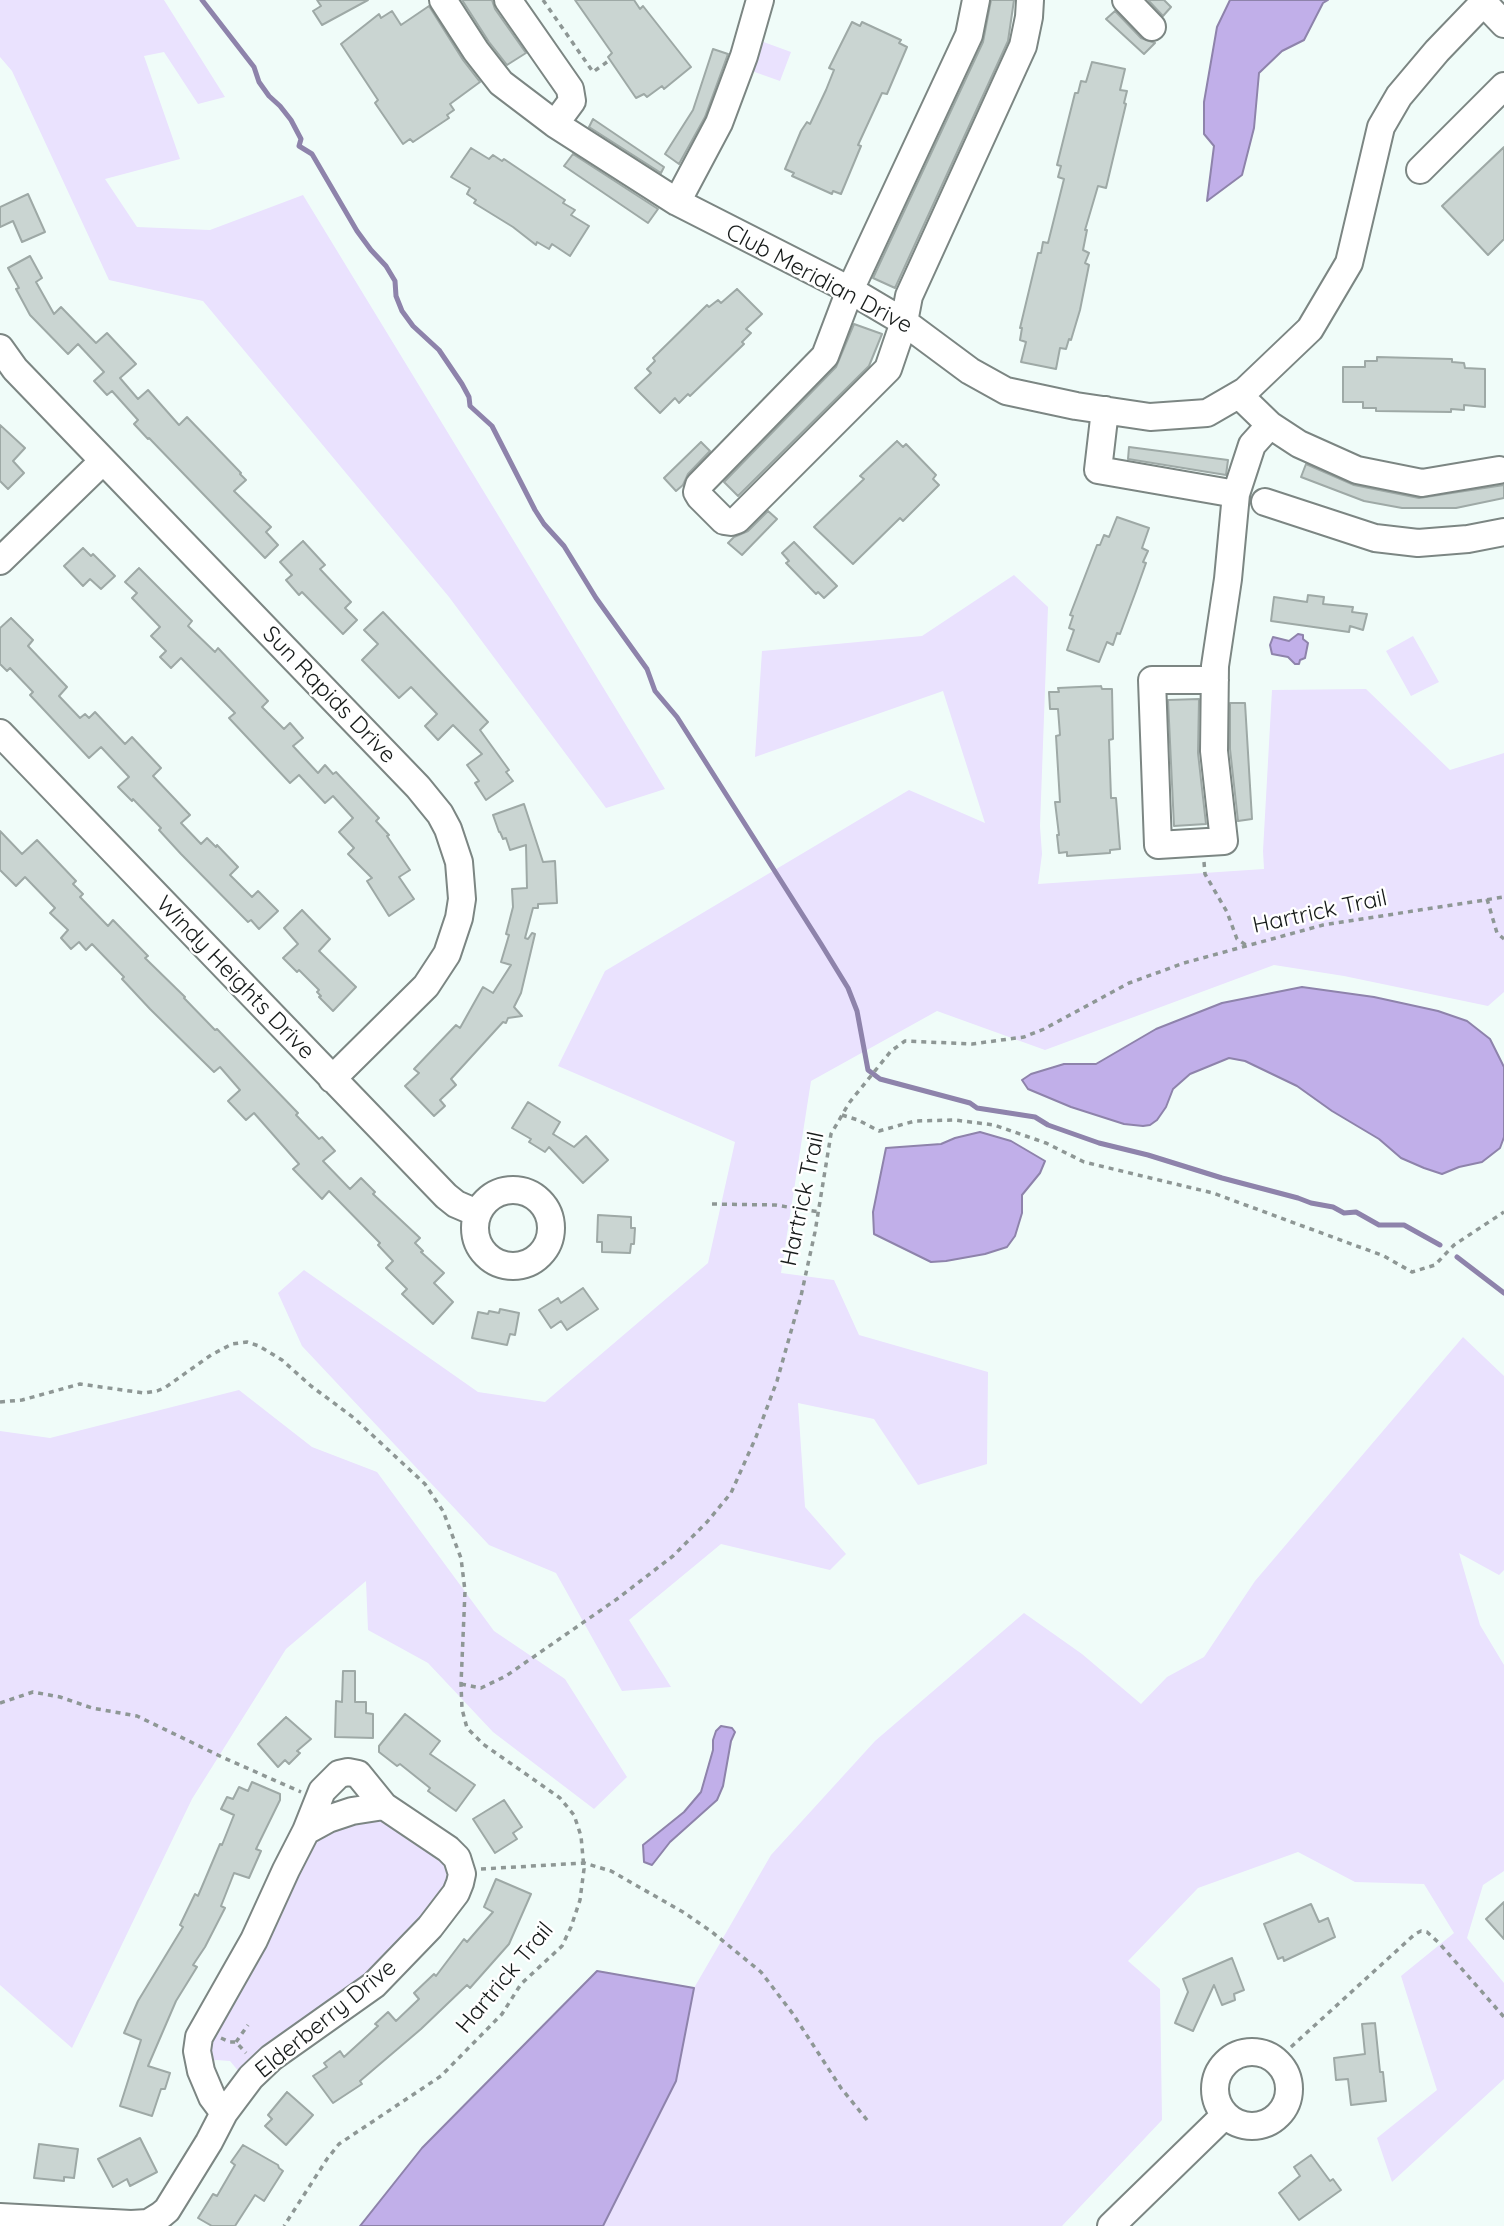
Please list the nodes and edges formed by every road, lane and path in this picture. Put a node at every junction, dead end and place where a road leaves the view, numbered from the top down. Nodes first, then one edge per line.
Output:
1 (443, 0) edge
2 (508, 0) edge
3 (543, 0) edge
4 (760, 0) edge
5 (976, 0) edge
6 (1030, 0) edge
7 (1126, 0) edge
8 (1485, 1) edge
9 (1504, 24) edge
10 (1152, 27) dead end
11 (607, 62) dead end
12 (1504, 86) edge
13 (555, 124) junction
14 (1420, 170) dead end
15 (677, 202) junction
16 (850, 290) junction
17 (904, 321) junction
18 (0, 348) edge
19 (1239, 395) junction
20 (1105, 410) junction
21 (1270, 425) junction
22 (103, 461) junction
23 (1499, 470) dead end
24 (1236, 494) junction
25 (1265, 502) dead end
26 (1504, 532) edge
27 (0, 561) edge
28 (1215, 680) junction
29 (0, 733) edge
30 (1202, 842) junction
31 (1504, 897) edge
32 (1487, 899) junction
33 (1504, 939) edge
34 (1246, 945) junction
35 (332, 1079) junction
36 (842, 1115) junction
37 (712, 1203) dead end
38 (819, 1212) junction
39 (1504, 1212) edge
40 (477, 1213) dead end
41 (0, 1402) edge
42 (461, 1684) junction
43 (0, 1703) edge
44 (319, 1799) junction
45 (384, 1806) junction
46 (306, 1831) junction
47 (584, 1863) junction
48 (478, 1869) dead end
49 (1504, 2017) edge
50 (248, 2025) dead end
51 (204, 2028) junction
52 (236, 2042) junction
53 (1291, 2047) dead end
54 (262, 2066) junction
55 (224, 2113) junction
56 (1225, 2115) dead end
57 (867, 2120) dead end
58 (0, 2217) edge
59 (284, 2226) edge
60 (1111, 2226) edge

1 - 13 street, Club Meridian Drive
2 - 13 street
3 - 11 path
4 - 15 street
5 - 16 street
6 - 17 street
7 - 10 street
8 - 9 street
8 - 19 street, Club Meridian Drive
12 - 14 street
13 - 15 street, Club Meridian Drive
15 - 16 street, Club Meridian Drive
16 - 17 street, Club Meridian Drive
16 - 17 street
17 - 20 street, Club Meridian Drive
18 - 22 street, Sun Rapids Drive
19 - 20 street, Club Meridian Drive
19 - 21 street
20 - 24 street
21 - 23 street
21 - 24 street
22 - 27 street
22 - 35 street, Sun Rapids Drive
24 - 28 street
25 - 26 street
28 - 30 street
28 - 30 street
29 - 35 street, Windy Heights Drive
30 - 34 path
31 - 32 path, Hartrick Trail
32 - 33 path
32 - 34 path, Hartrick Trail
34 - 36 path, Hartrick Trail
35 - 40 street, Windy Heights Drive
36 - 38 path, Hartrick Trail
36 - 39 path
37 - 38 path
38 - 42 path, Hartrick Trail
41 - 42 path, Hartrick Trail
42 - 47 path, Hartrick Trail
43 - 44 path
44 - 45 street, Elderberry Drive
44 - 46 street, Elderberry Drive
45 - 46 street
45 - 54 street, Elderberry Drive
46 - 51 street, Elderberry Drive
47 - 48 path
47 - 57 path
47 - 59 path, Hartrick Trail
49 - 53 path
50 - 52 path
51 - 52 path
51 - 55 street, Elderberry Drive
52 - 54 path
54 - 55 street, Elderberry Drive
55 - 58 street, Elderberry Drive
56 - 60 street

